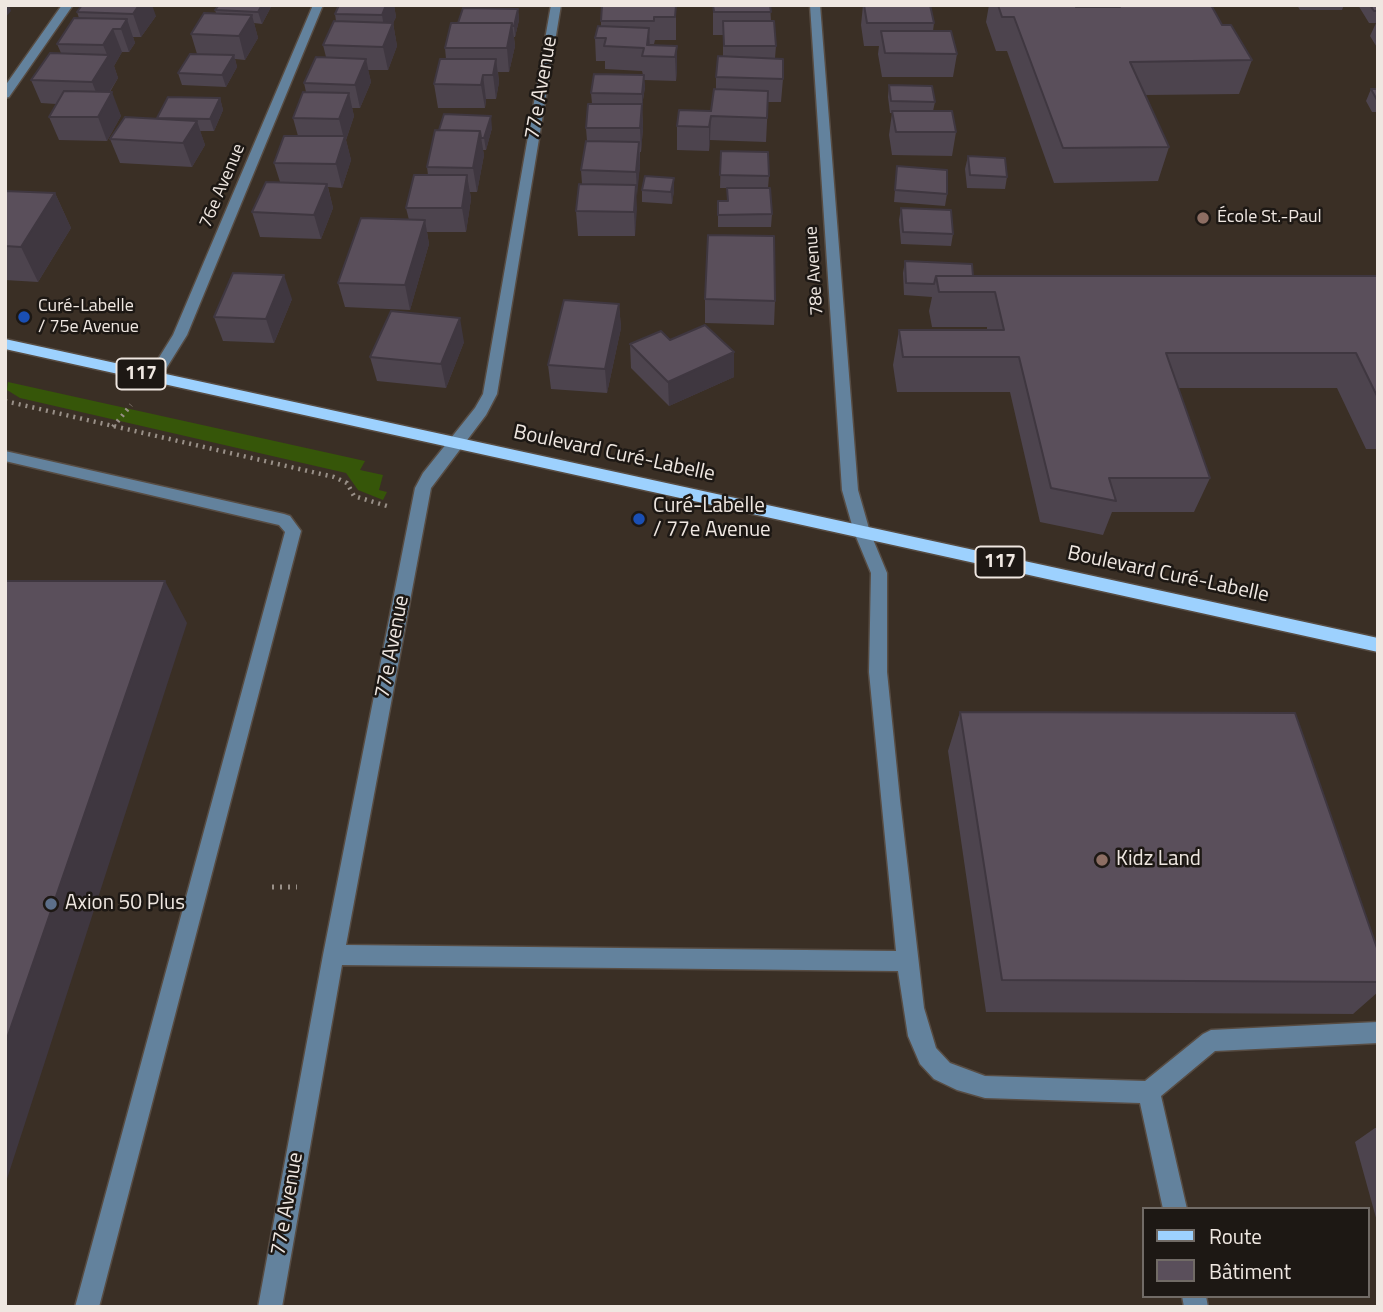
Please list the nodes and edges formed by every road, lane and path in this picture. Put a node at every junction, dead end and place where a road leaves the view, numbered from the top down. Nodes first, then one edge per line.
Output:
1 (68, 5) edge
2 (318, 5) edge
3 (556, 5) edge
4 (815, 5) edge
5 (5, 95) edge
6 (5, 344) edge
7 (154, 377) junction
8 (5, 401) edge
9 (131, 405) dead end
10 (113, 427) junction
11 (455, 443) junction
12 (5, 456) edge
13 (380, 505) dead end
14 (862, 532) junction
15 (1378, 645) edge
16 (272, 887) dead end
17 (297, 887) dead end
18 (333, 955) junction
19 (907, 961) junction
20 (1378, 1032) edge
21 (1149, 1092) junction
22 (1175, 1207) edge
23 (87, 1307) edge
24 (270, 1307) edge

1 - 5 street
2 - 7 street, 76e Avenue
3 - 11 street, 77e Avenue
4 - 14 street, 78e Avenue
6 - 7 main road, Boulevard Curé-Labelle / 117
7 - 11 main road, Boulevard Curé-Labelle / 117
8 - 10 path
9 - 10 path
10 - 13 path
11 - 14 main road, Boulevard Curé-Labelle / 117
11 - 18 street, 77e Avenue
12 - 23 street
14 - 15 main road, Boulevard Curé-Labelle / 117
14 - 19 street, 78e Avenue
16 - 17 path
18 - 19 street
18 - 24 street, 77e Avenue
19 - 21 street, 78e Avenue
20 - 21 street
21 - 22 street

